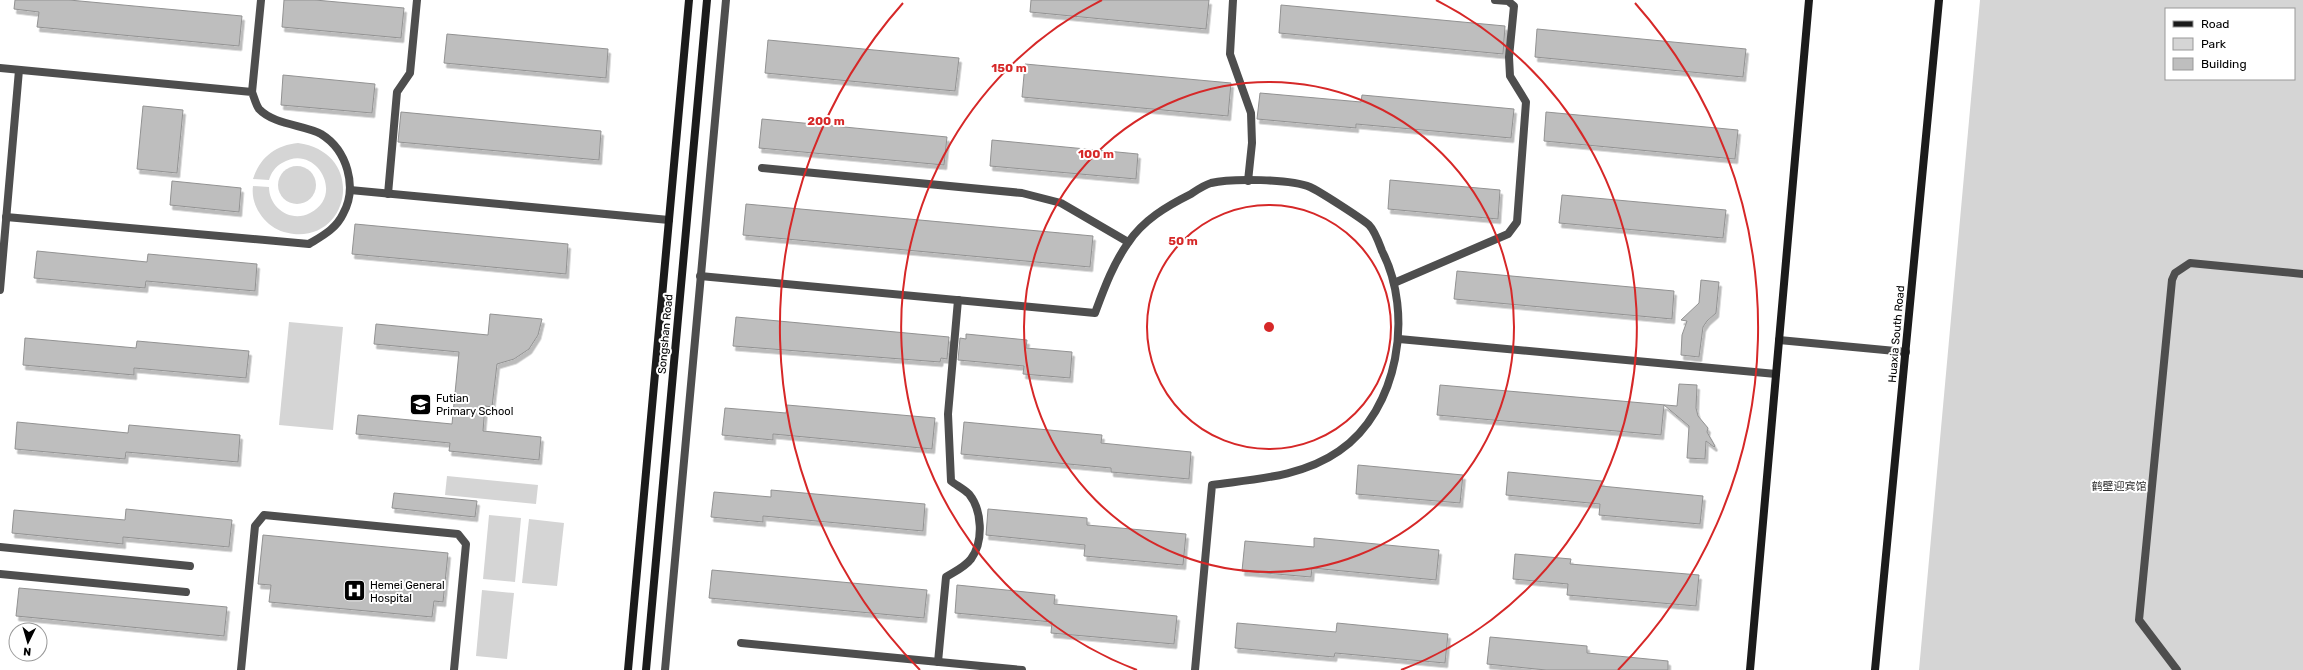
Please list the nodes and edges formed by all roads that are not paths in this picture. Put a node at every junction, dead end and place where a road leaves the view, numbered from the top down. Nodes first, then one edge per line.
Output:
1 (261, 0) edge
2 (417, 0) edge
3 (689, 0) edge
4 (707, 0) edge
5 (726, 0) edge
6 (1233, 0) edge
7 (1495, 0) edge
8 (1808, 0) edge
9 (1939, 0) edge
10 (0, 68) edge
11 (19, 70) junction
12 (252, 92) junction
13 (762, 168) dead end
14 (1248, 181) junction
15 (350, 190) junction
16 (388, 194) junction
17 (6, 217) junction
18 (669, 220) junction
19 (1128, 242) junction
20 (2303, 274) edge
21 (700, 276) junction
22 (1394, 283) junction
23 (0, 290) edge
24 (958, 300) junction
25 (1399, 340) junction
26 (1779, 340) junction
27 (1906, 352) junction
28 (1776, 374) junction
29 (0, 548) edge
30 (190, 566) dead end
31 (0, 574) edge
32 (186, 592) dead end
33 (741, 643) dead end
34 (938, 662) junction
35 (240, 670) edge
36 (454, 670) edge
37 (628, 670) edge
38 (646, 670) edge
39 (665, 670) edge
40 (1022, 670) edge
41 (1195, 670) edge
42 (1750, 670) edge
43 (1875, 670) edge
44 (2177, 670) edge

1 - 12 street
2 - 16 street
3 - 18 main road, Songshan Road
4 - 38 main road, Songshan Road
5 - 21 street
6 - 14 street
7 - 22 street
8 - 26 main road
9 - 27 main road, Huaxia South Road
10 - 11 street
11 - 12 street
11 - 17 street
12 - 15 street
13 - 19 street
14 - 19 street
14 - 22 street
15 - 16 street
15 - 17 street
16 - 18 street
17 - 23 street
18 - 37 main road, Songshan Road
19 - 24 street
20 - 44 street
21 - 24 street
21 - 39 street
22 - 25 street
24 - 34 street
25 - 28 street
25 - 41 street
26 - 27 street
26 - 28 main road
27 - 43 main road, Huaxia South Road
28 - 42 main road
29 - 30 street
31 - 32 street
33 - 34 street
34 - 40 street
35 - 36 street

